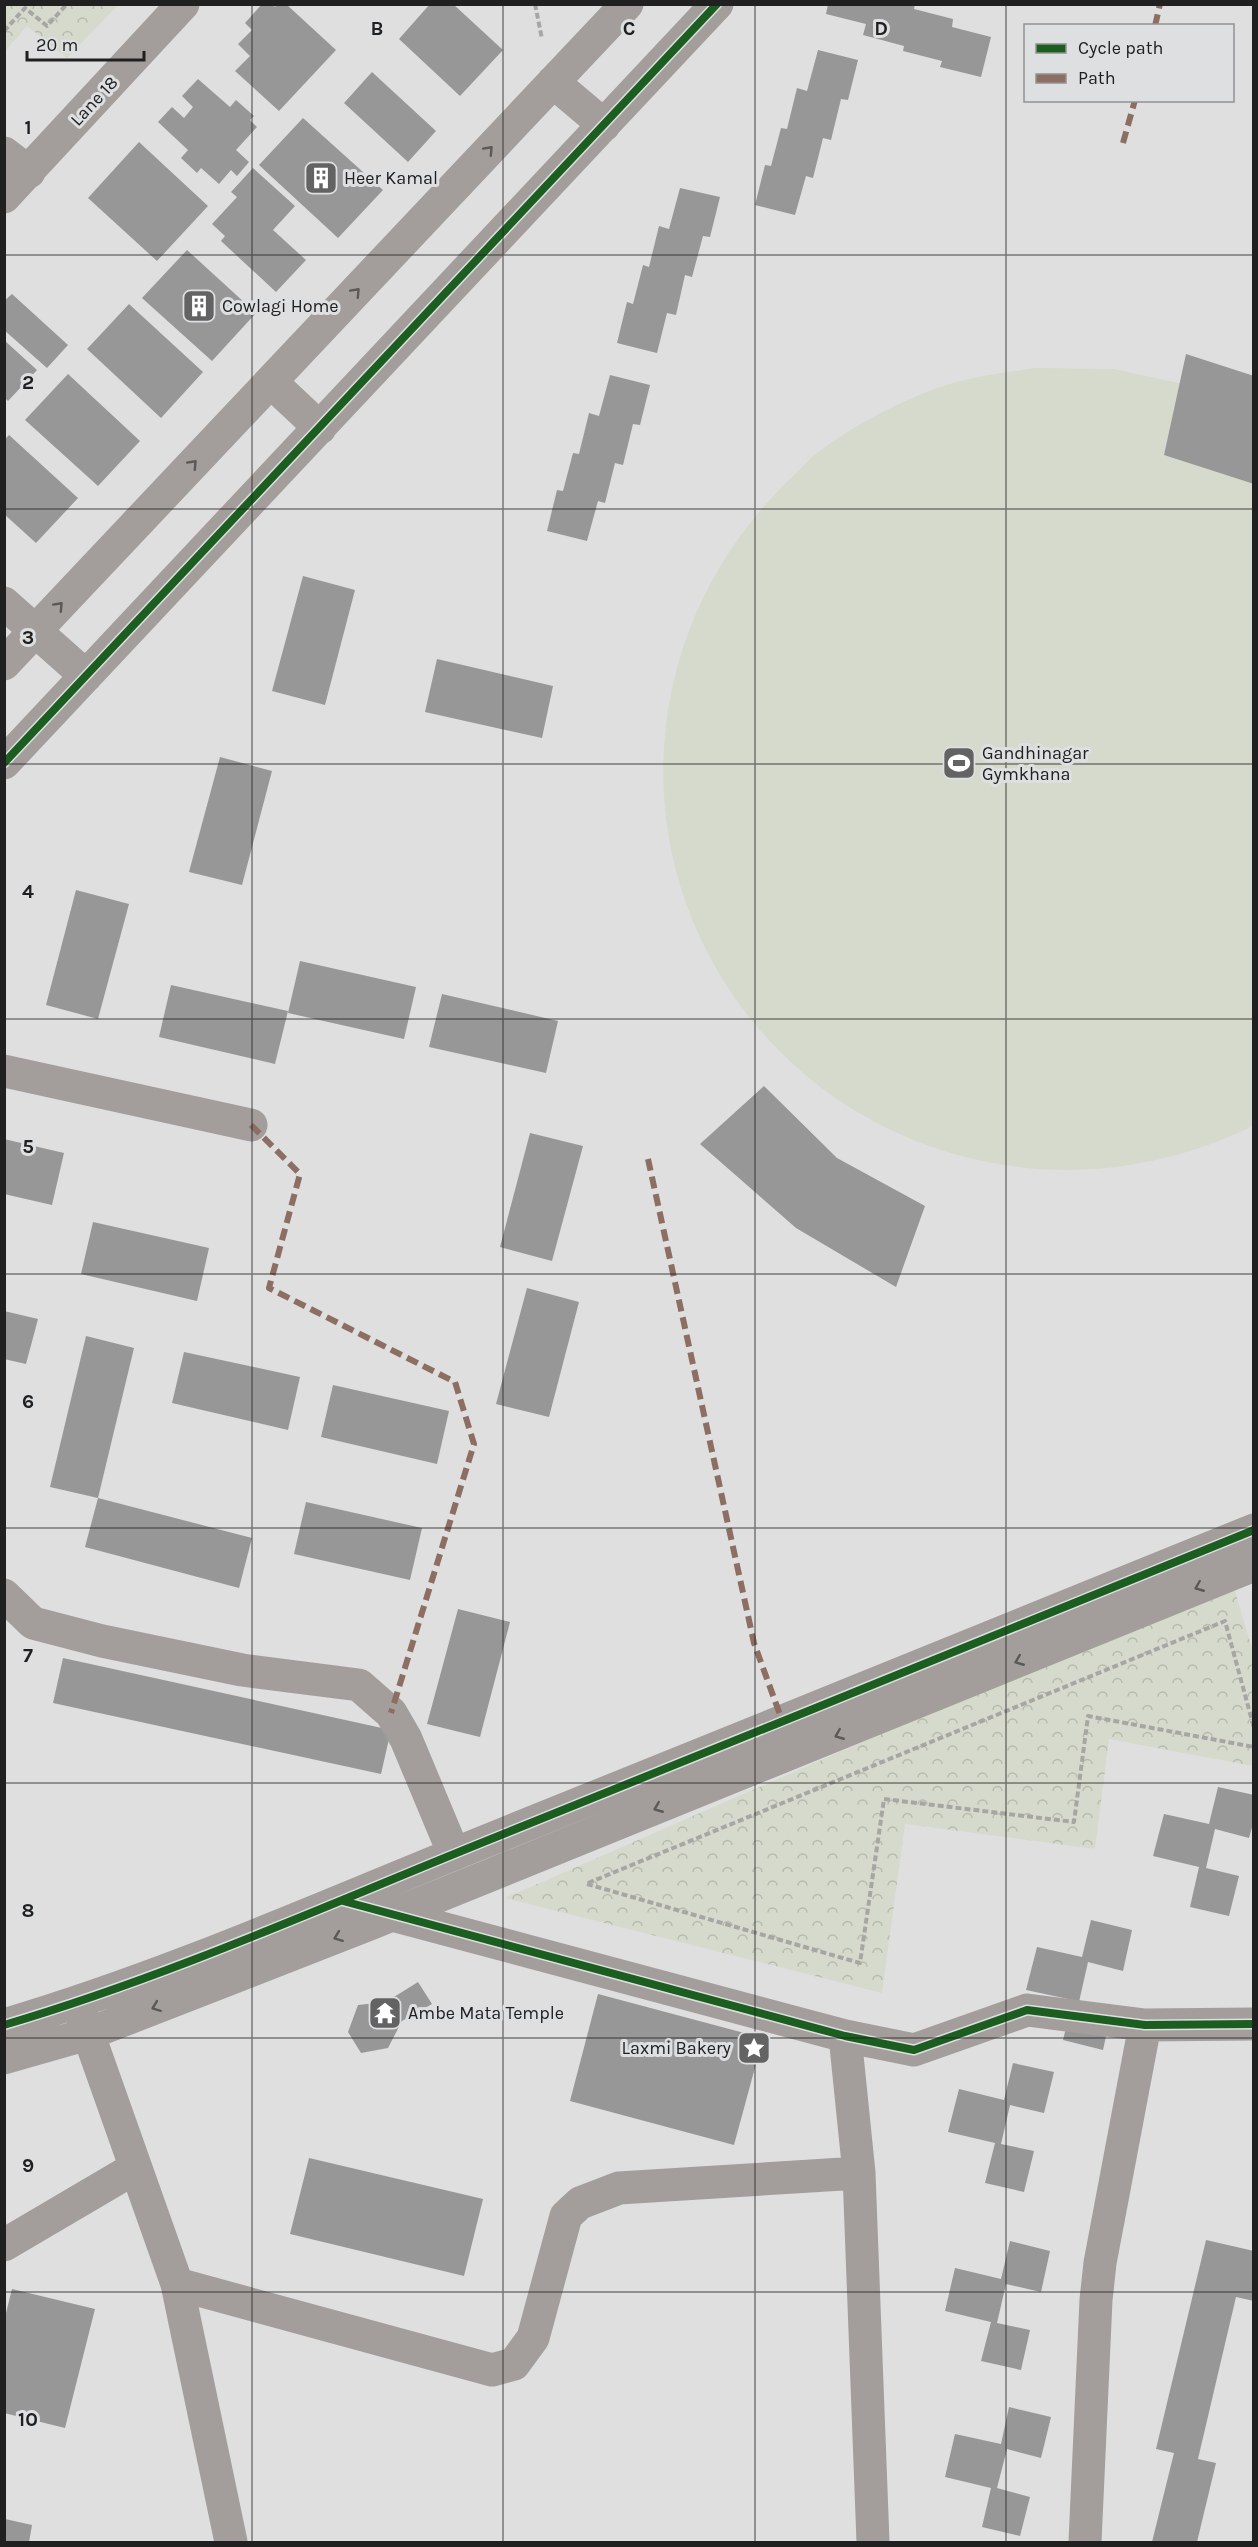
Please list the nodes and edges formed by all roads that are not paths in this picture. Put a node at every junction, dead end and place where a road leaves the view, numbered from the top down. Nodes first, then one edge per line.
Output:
1 (183, 4) edge
2 (627, 4) edge
3 (717, 4) edge
4 (554, 82) junction
5 (604, 125) junction
6 (17, 163) edge
7 (4, 197) edge
8 (271, 382) junction
9 (320, 428) junction
10 (4, 603) edge
11 (35, 632) junction
12 (4, 664) edge
13 (86, 676) junction
14 (4, 763) edge
15 (4, 1071) edge
16 (251, 1125) dead end
17 (1254, 1530) edge
18 (1254, 1565) edge
19 (4, 1595) edge
20 (783, 1723) junction
21 (796, 1752) junction
22 (529, 1824) junction
23 (454, 1854) junction
24 (542, 1854) junction
25 (343, 1901) junction
26 (393, 1915) junction
27 (77, 2003) junction
28 (1254, 2024) edge
29 (4, 2025) edge
30 (1145, 2025) junction
31 (88, 2034) junction
32 (845, 2036) junction
33 (4, 2058) edge
34 (135, 2168) junction
35 (859, 2173) junction
36 (4, 2245) edge
37 (177, 2284) junction
38 (231, 2542) edge
39 (873, 2542) edge
40 (1085, 2542) edge

1 - 6 street, Lane 18
2 - 4 street
3 - 5 street
4 - 5 street
8 -> 4 street
5 - 9 street
6 - 7 street, Lane 18
8 - 9 street
11 -> 8 street
9 - 13 street
10 - 11 street
11 - 12 street
11 - 13 street
13 - 14 street
15 - 16 street
17 - 20 street
18 -> 21 street
19 - 23 street
20 - 21 street
20 - 22 street
21 -> 24 street
22 - 23 street
22 - 24 street
23 - 25 street
24 - 26 street
25 - 26 street
25 - 27 street
26 -> 31 street
26 - 32 street
27 - 29 street
27 - 31 street
28 - 30 street
30 - 32 street
30 - 40 street
31 - 33 street
31 - 34 street
32 - 35 street
34 - 36 street
34 - 37 street
35 - 37 street
35 - 39 street
37 - 38 street

